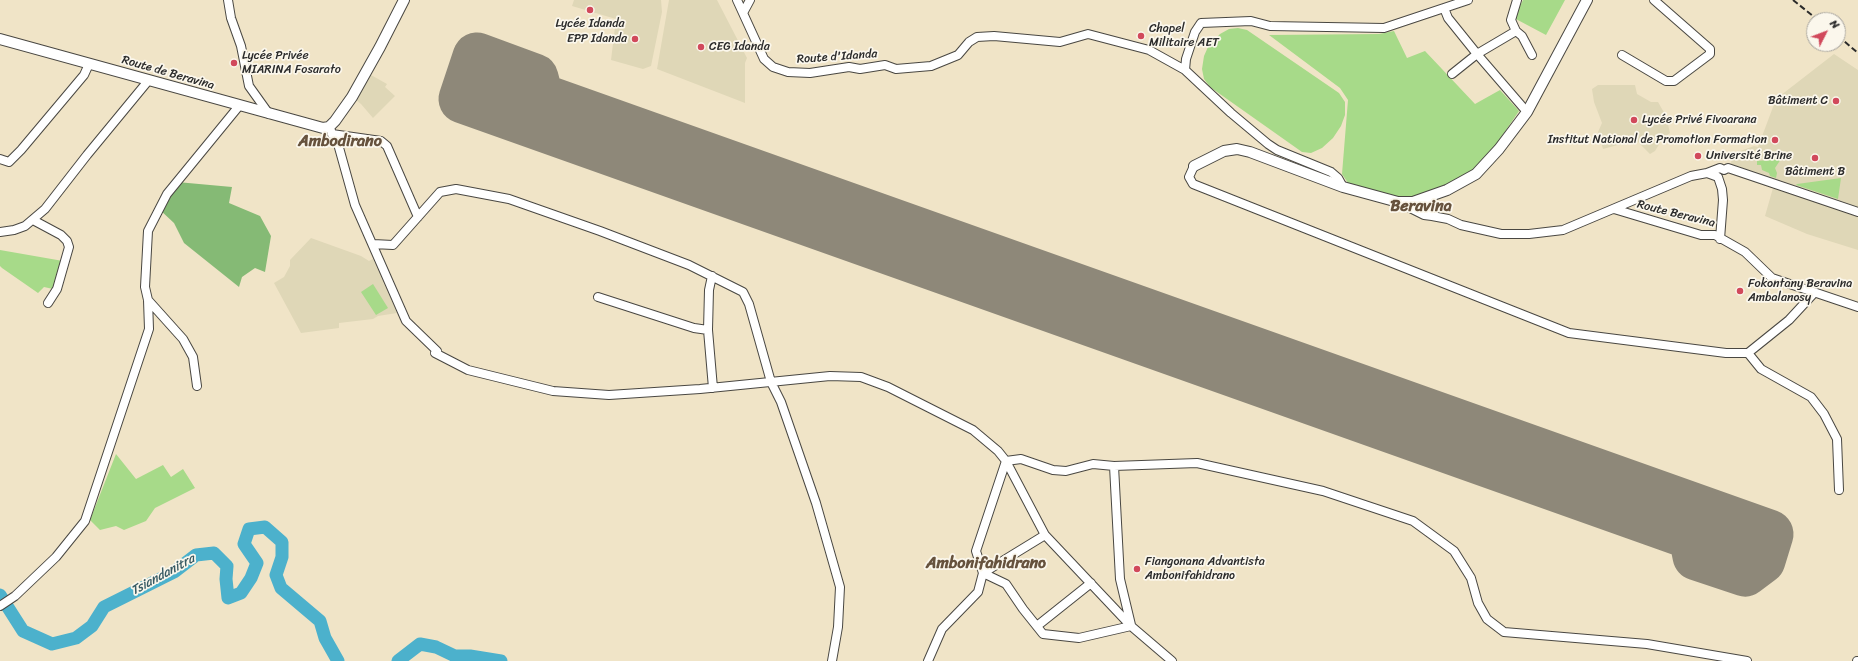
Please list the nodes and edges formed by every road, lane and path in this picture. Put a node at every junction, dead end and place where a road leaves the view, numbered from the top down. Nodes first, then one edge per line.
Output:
1 (228, 0) edge
2 (404, 0) edge
3 (737, 0) edge
4 (750, 0) edge
5 (1468, 0) edge
6 (1517, 0) edge
7 (1587, 0) edge
8 (1654, 0) edge
9 (1444, 8) junction
10 (743, 13) junction
11 (1516, 32) junction
12 (0, 39) edge
13 (1477, 54) junction
14 (1532, 55) dead end
15 (1622, 55) dead end
16 (89, 64) junction
17 (1185, 70) junction
18 (1452, 74) dead end
19 (148, 81) junction
20 (239, 106) junction
21 (1527, 112) junction
22 (269, 114) junction
23 (330, 130) junction
24 (0, 159) edge
25 (1194, 166) joint
26 (1706, 173) junction
27 (1343, 187) junction
28 (1429, 197) junction
29 (1398, 202) junction
30 (1614, 208) junction
31 (1858, 212) edge
32 (1432, 216) junction
33 (418, 217) junction
34 (33, 220) junction
35 (0, 232) edge
36 (1720, 239) junction
37 (373, 244) junction
38 (712, 276) junction
39 (1814, 293) junction
40 (598, 297) dead end
41 (148, 300) junction
42 (48, 303) dead end
43 (1858, 307) edge
44 (708, 330) junction
45 (1748, 353) junction
46 (771, 382) junction
47 (197, 386) dead end
48 (713, 388) junction
49 (1006, 461) junction
50 (1114, 466) junction
51 (1839, 490) dead end
52 (1045, 535) junction
53 (983, 573) junction
54 (1091, 583) junction
55 (2, 606) edge
56 (1037, 626) junction
57 (1131, 626) junction
58 (832, 661) edge
59 (928, 661) edge
60 (1172, 661) edge
61 (1747, 661) edge

1 - 22 street
2 - 23 street
3 - 10 street, Route d'Idanda
4 - 10 street
5 - 9 street
6 - 11 street
7 - 21 street
8 - 15 street
9 - 13 street
9 - 17 street
10 - 17 street, Route d'Idanda
11 - 13 street
11 - 14 street
12 - 16 street, Route de Beravina
13 - 18 street
13 - 21 street
16 - 19 street, Route de Beravina
16 - 24 street
17 - 27 street, Route d'Idanda
19 - 20 street, Route de Beravina
19 - 34 street
20 - 22 street, Route de Beravina
20 - 41 street
21 - 28 street
22 - 23 street, Route de Beravina
23 - 33 street
23 - 37 street
25 - 27 street
25 - 45 street
26 - 30 street
26 - 31 street
26 - 36 street
27 - 29 street
28 - 29 street
28 - 32 street
29 - 32 street
30 - 32 street
30 - 36 street, Route Beravina
33 - 37 street
33 - 38 street
34 - 35 street
34 - 42 street
36 - 39 street, Route Beravina
37 - 48 street
38 - 44 street
38 - 46 street
39 - 43 street, Route Beravina
39 - 45 street
40 - 44 street
41 - 47 street
41 - 55 street
44 - 48 street
45 - 51 street
46 - 48 street
46 - 49 street
46 - 58 street
49 - 50 street
49 - 52 street
49 - 53 street
50 - 57 street
50 - 61 street
52 - 53 street
52 - 54 street
53 - 56 street
53 - 59 street
54 - 56 street
54 - 57 street
56 - 57 street
57 - 60 street

